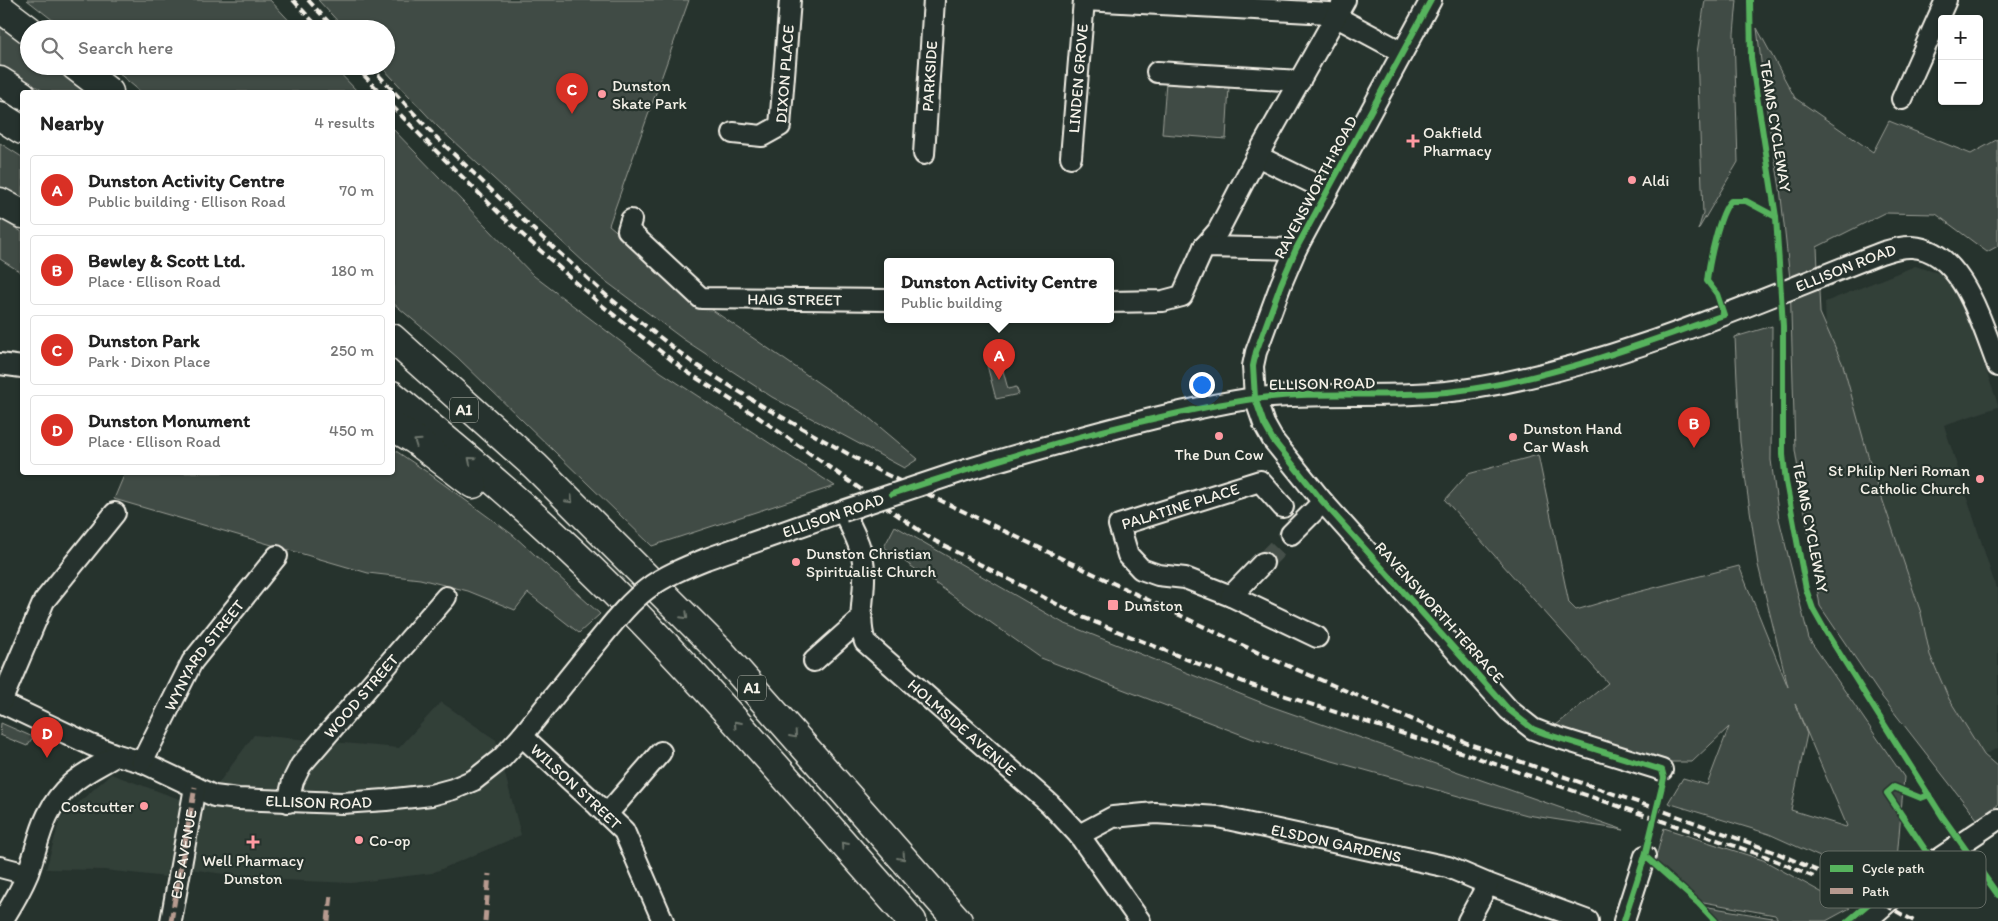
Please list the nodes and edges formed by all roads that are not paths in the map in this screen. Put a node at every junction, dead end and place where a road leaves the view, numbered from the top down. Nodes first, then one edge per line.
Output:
1 (790, 0) edge
2 (934, 0) edge
3 (1084, 0) edge
4 (1432, 0) edge
5 (1946, 0) edge
6 (0, 8) edge
7 (1340, 9) edge
8 (20, 23) edge
9 (1402, 52) junction
10 (1157, 72) dead end
11 (87, 75) edge
12 (0, 81) edge
13 (1300, 81) junction
14 (106, 90) edge
15 (20, 94) edge
16 (1902, 99) dead end
17 (0, 116) edge
18 (20, 129) edge
19 (733, 133) dead end
20 (924, 154) dead end
21 (1071, 157) dead end
22 (1261, 158) junction
23 (1327, 190) junction
24 (0, 202) edge
25 (20, 213) edge
26 (631, 220) dead end
27 (1204, 247) junction
28 (1296, 249) junction
29 (884, 300) edge
30 (1114, 302) edge
31 (395, 341) edge
32 (395, 355) edge
33 (0, 364) edge
34 (1998, 366) edge
35 (20, 367) edge
36 (395, 397) edge
37 (1255, 398) junction
38 (395, 428) edge
39 (536, 466) junction
40 (1323, 502) junction
41 (1284, 507) dead end
42 (843, 511) junction
43 (115, 513) dead end
44 (1291, 534) tunnel mouth
45 (277, 556) dead end
46 (1263, 562) tunnel mouth
47 (610, 587) junction
48 (1231, 596) junction
49 (446, 597) dead end
50 (860, 618) junction
51 (1317, 637) dead end
52 (814, 661) dead end
53 (1, 702) edge
54 (522, 736) junction
55 (661, 752) dead end
56 (117, 756) junction
57 (142, 762) junction
58 (1662, 770) dead end
59 (195, 787) junction
60 (288, 802) junction
61 (607, 814) junction
62 (1998, 819) edge
63 (1079, 835) junction
64 (1950, 851) edge
65 (1645, 856) dead end
66 (0, 867) edge
67 (28, 874) junction
68 (1488, 884) junction
69 (1881, 908) edge
70 (2, 921) edge
71 (172, 921) edge
72 (663, 921) edge
73 (912, 921) edge
74 (958, 921) edge
75 (1140, 921) edge
76 (1468, 921) edge
77 (1588, 921) edge
78 (1624, 921) edge
79 (1866, 921) edge

1 - 19 street, DIXON PLACE
2 - 20 street, PARKSIDE
3 - 7 street
3 - 21 street, LINDEN GROVE
4 - 9 street, RAVENSWORTH ROAD
5 - 16 street
6 - 8 highway
7 - 9 street
7 - 13 street
9 - 23 street, RAVENSWORTH ROAD
10 - 13 street
11 - 14 highway
12 - 15 highway
13 - 22 street
17 - 18 highway
22 - 23 street
22 - 27 street
23 - 28 street, RAVENSWORTH ROAD
24 - 25 highway
26 - 29 street, HAIG STREET
27 - 28 street
27 - 30 street
28 - 37 street, RAVENSWORTH ROAD
31 - 39 highway
32 - 39 highway, A1
33 - 35 street
34 - 37 street, ELLISON ROAD
47 -> 36 highway, A1
37 - 40 street, RAVENSWORTH TERRACE
37 - 42 street, ELLISON ROAD, bridge
47 -> 38 highway
39 -> 74 highway, A1
40 - 44 street
40 - 58 street, RAVENSWORTH TERRACE
41 - 48 street, PALATINE PLACE
42 - 50 street, HOLMSIDE AVENUE
42 - 54 street, ELLISON ROAD, bridge
43 - 53 street
45 - 57 street, WYNYARD STREET
46 - 48 street
73 -> 47 highway, A1
48 - 51 street, PALATINE PLACE
49 - 60 street, WOOD STREET
50 - 52 street
50 - 63 street, HOLMSIDE AVENUE
53 - 56 street, ELLISON ROAD
54 - 60 street, ELLISON ROAD
54 - 61 street, WILSON STREET
55 - 61 street
56 - 57 street, ELLISON ROAD
56 - 67 street
57 - 59 street, ELLISON ROAD
59 - 60 street, ELLISON ROAD
59 - 71 street, EDE AVENUE
61 - 72 street, WILSON STREET
62 - 64 street
63 - 68 street, ELSDON GARDENS
63 - 75 street, HOLMSIDE AVENUE
65 - 78 street
66 - 67 street
67 - 70 street
68 - 76 street
68 - 77 street, ELSDON GARDENS
69 - 79 street

